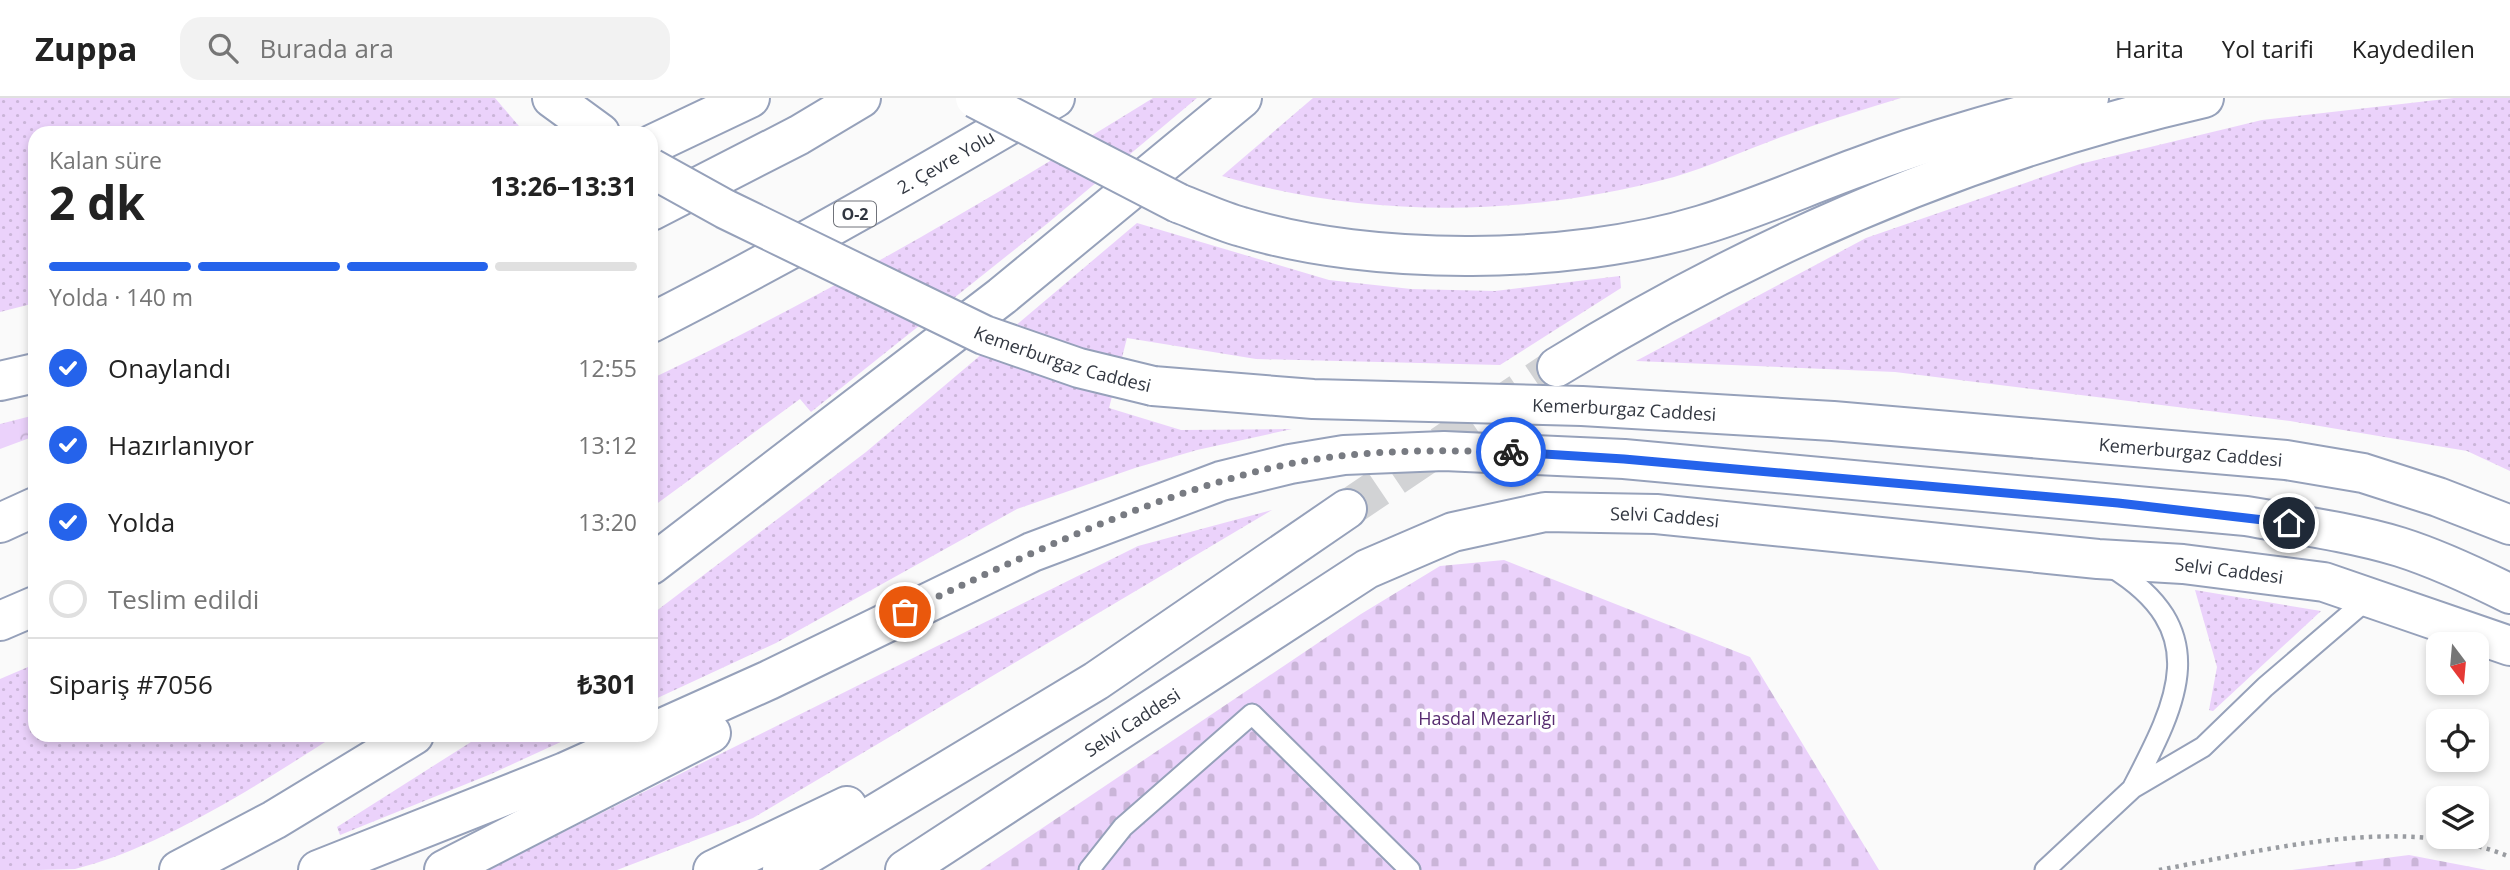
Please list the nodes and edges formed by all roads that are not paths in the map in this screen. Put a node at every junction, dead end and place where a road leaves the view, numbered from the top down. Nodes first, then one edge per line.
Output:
1 (552, 98) edge
2 (750, 98) edge
3 (861, 98) edge
4 (975, 98) edge
5 (1055, 98) edge
6 (1242, 98) edge
7 (2089, 98) edge
8 (2204, 98) edge
9 (590, 126) edge
10 (658, 142) edge
11 (658, 171) edge
12 (658, 207) edge
13 (658, 319) edge
14 (1556, 367) tunnel mouth
15 (28, 375) edge
16 (0, 381) edge
17 (1347, 509) tunnel mouth
18 (28, 510) edge
19 (1119, 519) junction
20 (0, 523) edge
21 (2510, 525) edge
22 (2098, 559) junction
23 (658, 560) edge
24 (2510, 594) edge
25 (2371, 596) junction
26 (28, 609) edge
27 (0, 621) edge
28 (2510, 646) edge
29 (658, 730) edge
30 (1003, 738) junction
31 (402, 742) edge
32 (631, 742) edge
33 (2133, 788) junction
34 (179, 870) edge
35 (318, 870) edge
36 (444, 870) edge
37 (713, 870) edge
38 (782, 870) edge
39 (905, 870) edge
40 (1089, 870) edge
41 (1410, 870) edge
42 (2045, 870) edge

1 - 9 main road
2 - 10 main road
3 - 12 main road
4 - 7 main road, bridge
5 - 13 main road, 2. Çevre Yolu / O-2
6 - 23 main road
8 - 14 main road
11 - 21 main road, Kemerburgaz Caddesi, bridge
15 - 16 main road
17 - 30 main road
18 - 20 main road
19 - 24 main road
19 - 29 main road
19 - 36 main road
22 - 25 main road, Selvi Caddesi
22 - 33 lane
22 - 39 main road, Selvi Caddesi
25 - 28 main road, Selvi Caddesi
25 - 33 lane
26 - 27 main road
30 - 37 main road
30 - 38 main road
31 - 34 main road
32 - 35 main road
33 - 42 lane
40 - 41 lane

